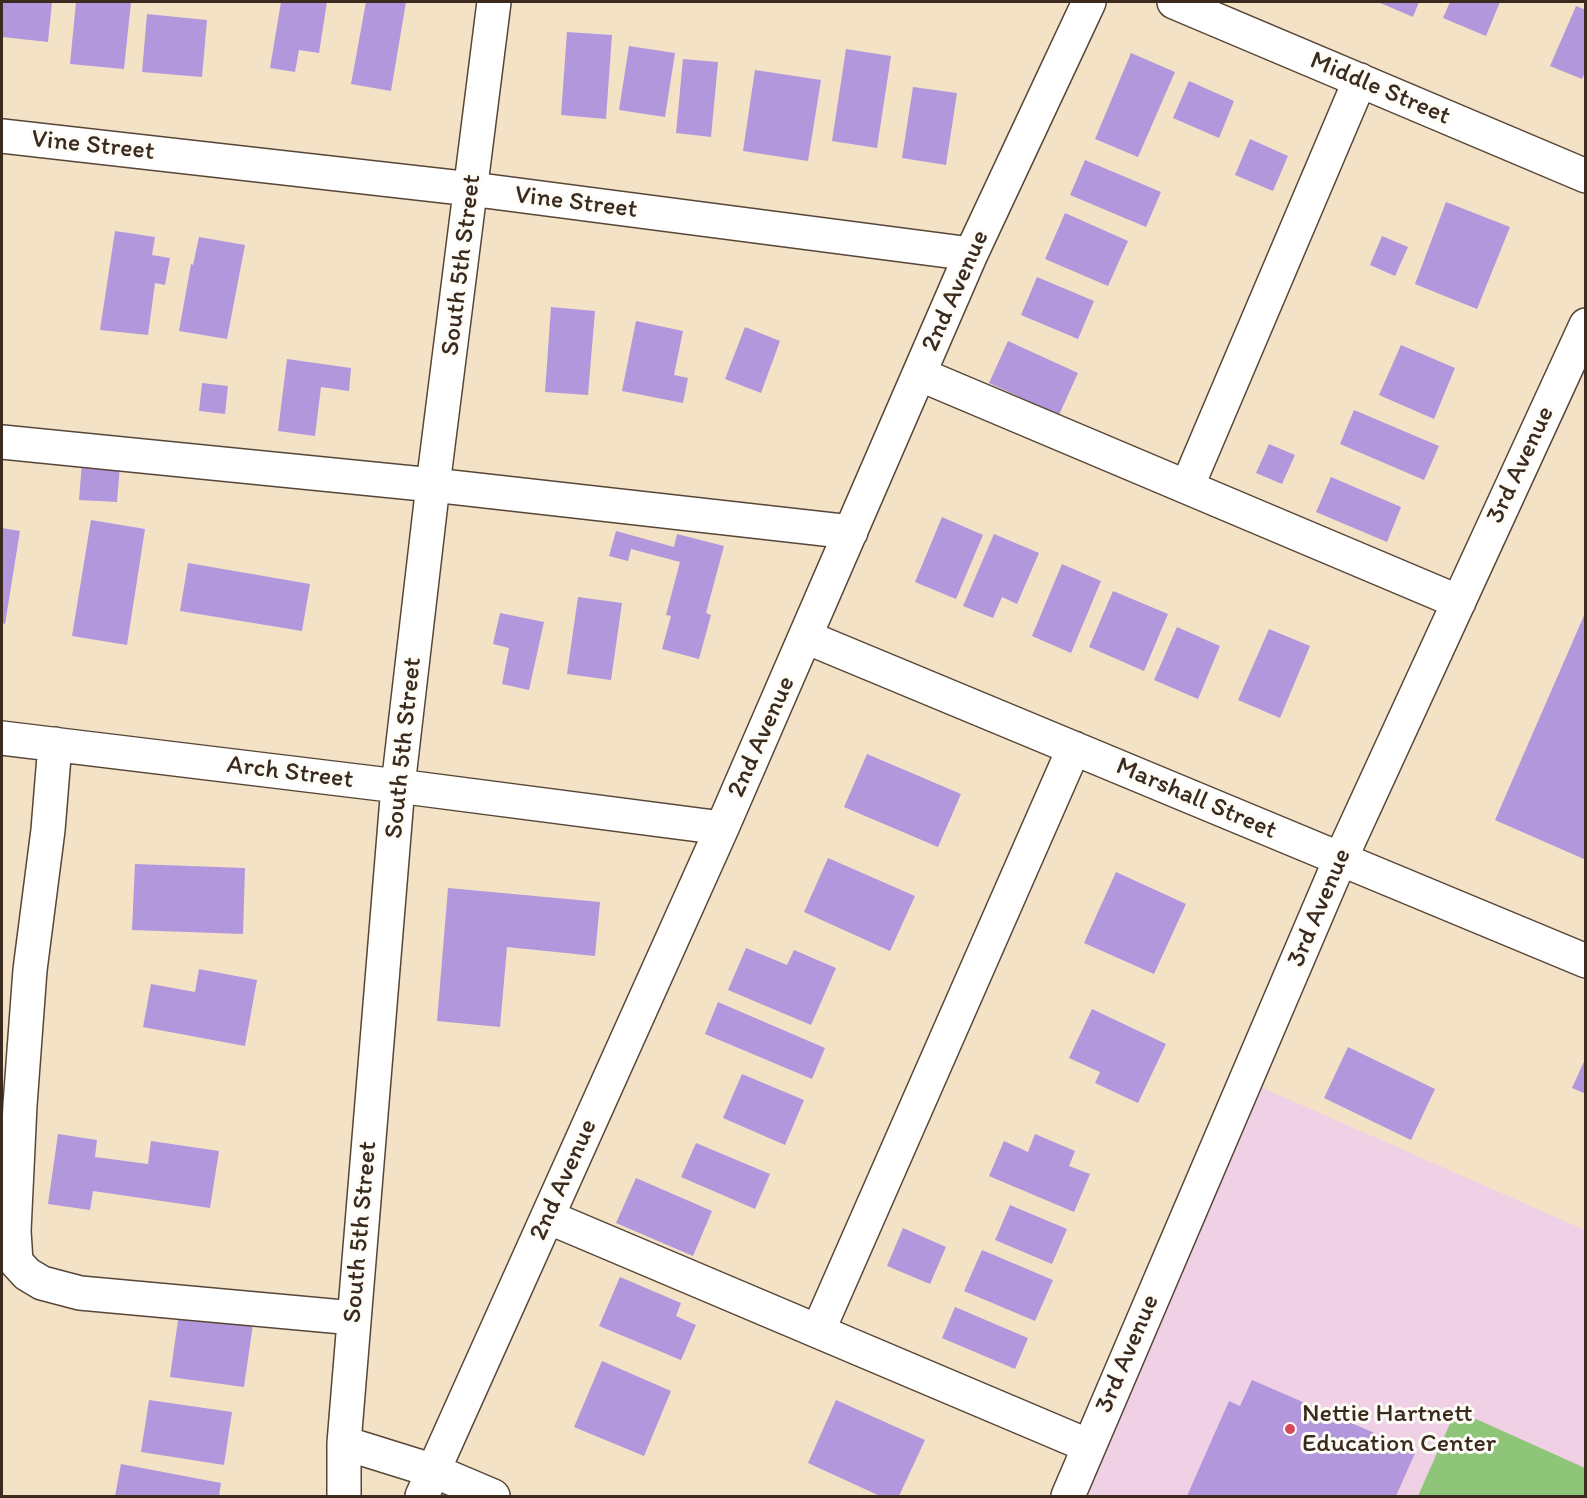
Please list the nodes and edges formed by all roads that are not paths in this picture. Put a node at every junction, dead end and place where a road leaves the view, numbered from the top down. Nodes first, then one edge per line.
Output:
1 (495, 2) edge
2 (1089, 2) edge
3 (1174, 2) edge
4 (1360, 81) junction
5 (2, 136) edge
6 (1586, 176) edge
7 (471, 189) junction
8 (971, 254) junction
9 (1586, 325) edge
10 (919, 374) junction
11 (2, 441) edge
12 (433, 484) junction
13 (1187, 487) junction
14 (851, 532) junction
15 (1459, 602) junction
16 (806, 637) junction
17 (2, 738) edge
18 (55, 744) junction
19 (1074, 748) junction
20 (399, 786) junction
21 (722, 828) junction
22 (1340, 860) junction
23 (1586, 961) edge
24 (548, 1217) junction
25 (354, 1318) junction
26 (818, 1331) junction
27 (344, 1443) junction
28 (1089, 1446) junction
29 (428, 1484) edge
30 (344, 1497) edge
31 (494, 1497) edge
32 (1068, 1497) edge

1 - 7 street, South 5th Street
2 - 8 street, 2nd Avenue
3 - 4 street, Middle Street
4 - 6 street, Middle Street
4 - 13 street
5 - 7 street, Vine Street
7 - 8 street, Vine Street
7 - 12 street, South 5th Street
8 - 10 street, 2nd Avenue
9 - 15 street, 3rd Avenue
10 - 13 street
10 - 14 street, 2nd Avenue
11 - 12 street
12 - 14 street
12 - 20 street, South 5th Street
13 - 15 street
14 - 16 street, 2nd Avenue
15 - 22 street, 3rd Avenue
16 - 19 street, Marshall Street
16 - 21 street, 2nd Avenue
17 - 18 street, Arch Street
18 - 20 street, Arch Street
18 - 25 street
19 - 22 street, Marshall Street
19 - 26 street
20 - 21 street, Arch Street
20 - 25 street, South 5th Street
21 - 24 street, 2nd Avenue
22 - 23 street, Marshall Street
22 - 28 street, 3rd Avenue
24 - 26 street
24 - 29 street, 2nd Avenue
25 - 27 street, South 5th Street
26 - 28 street
27 - 29 street
27 - 30 street, South 5th Street
28 - 32 street, 3rd Avenue
29 - 31 street

